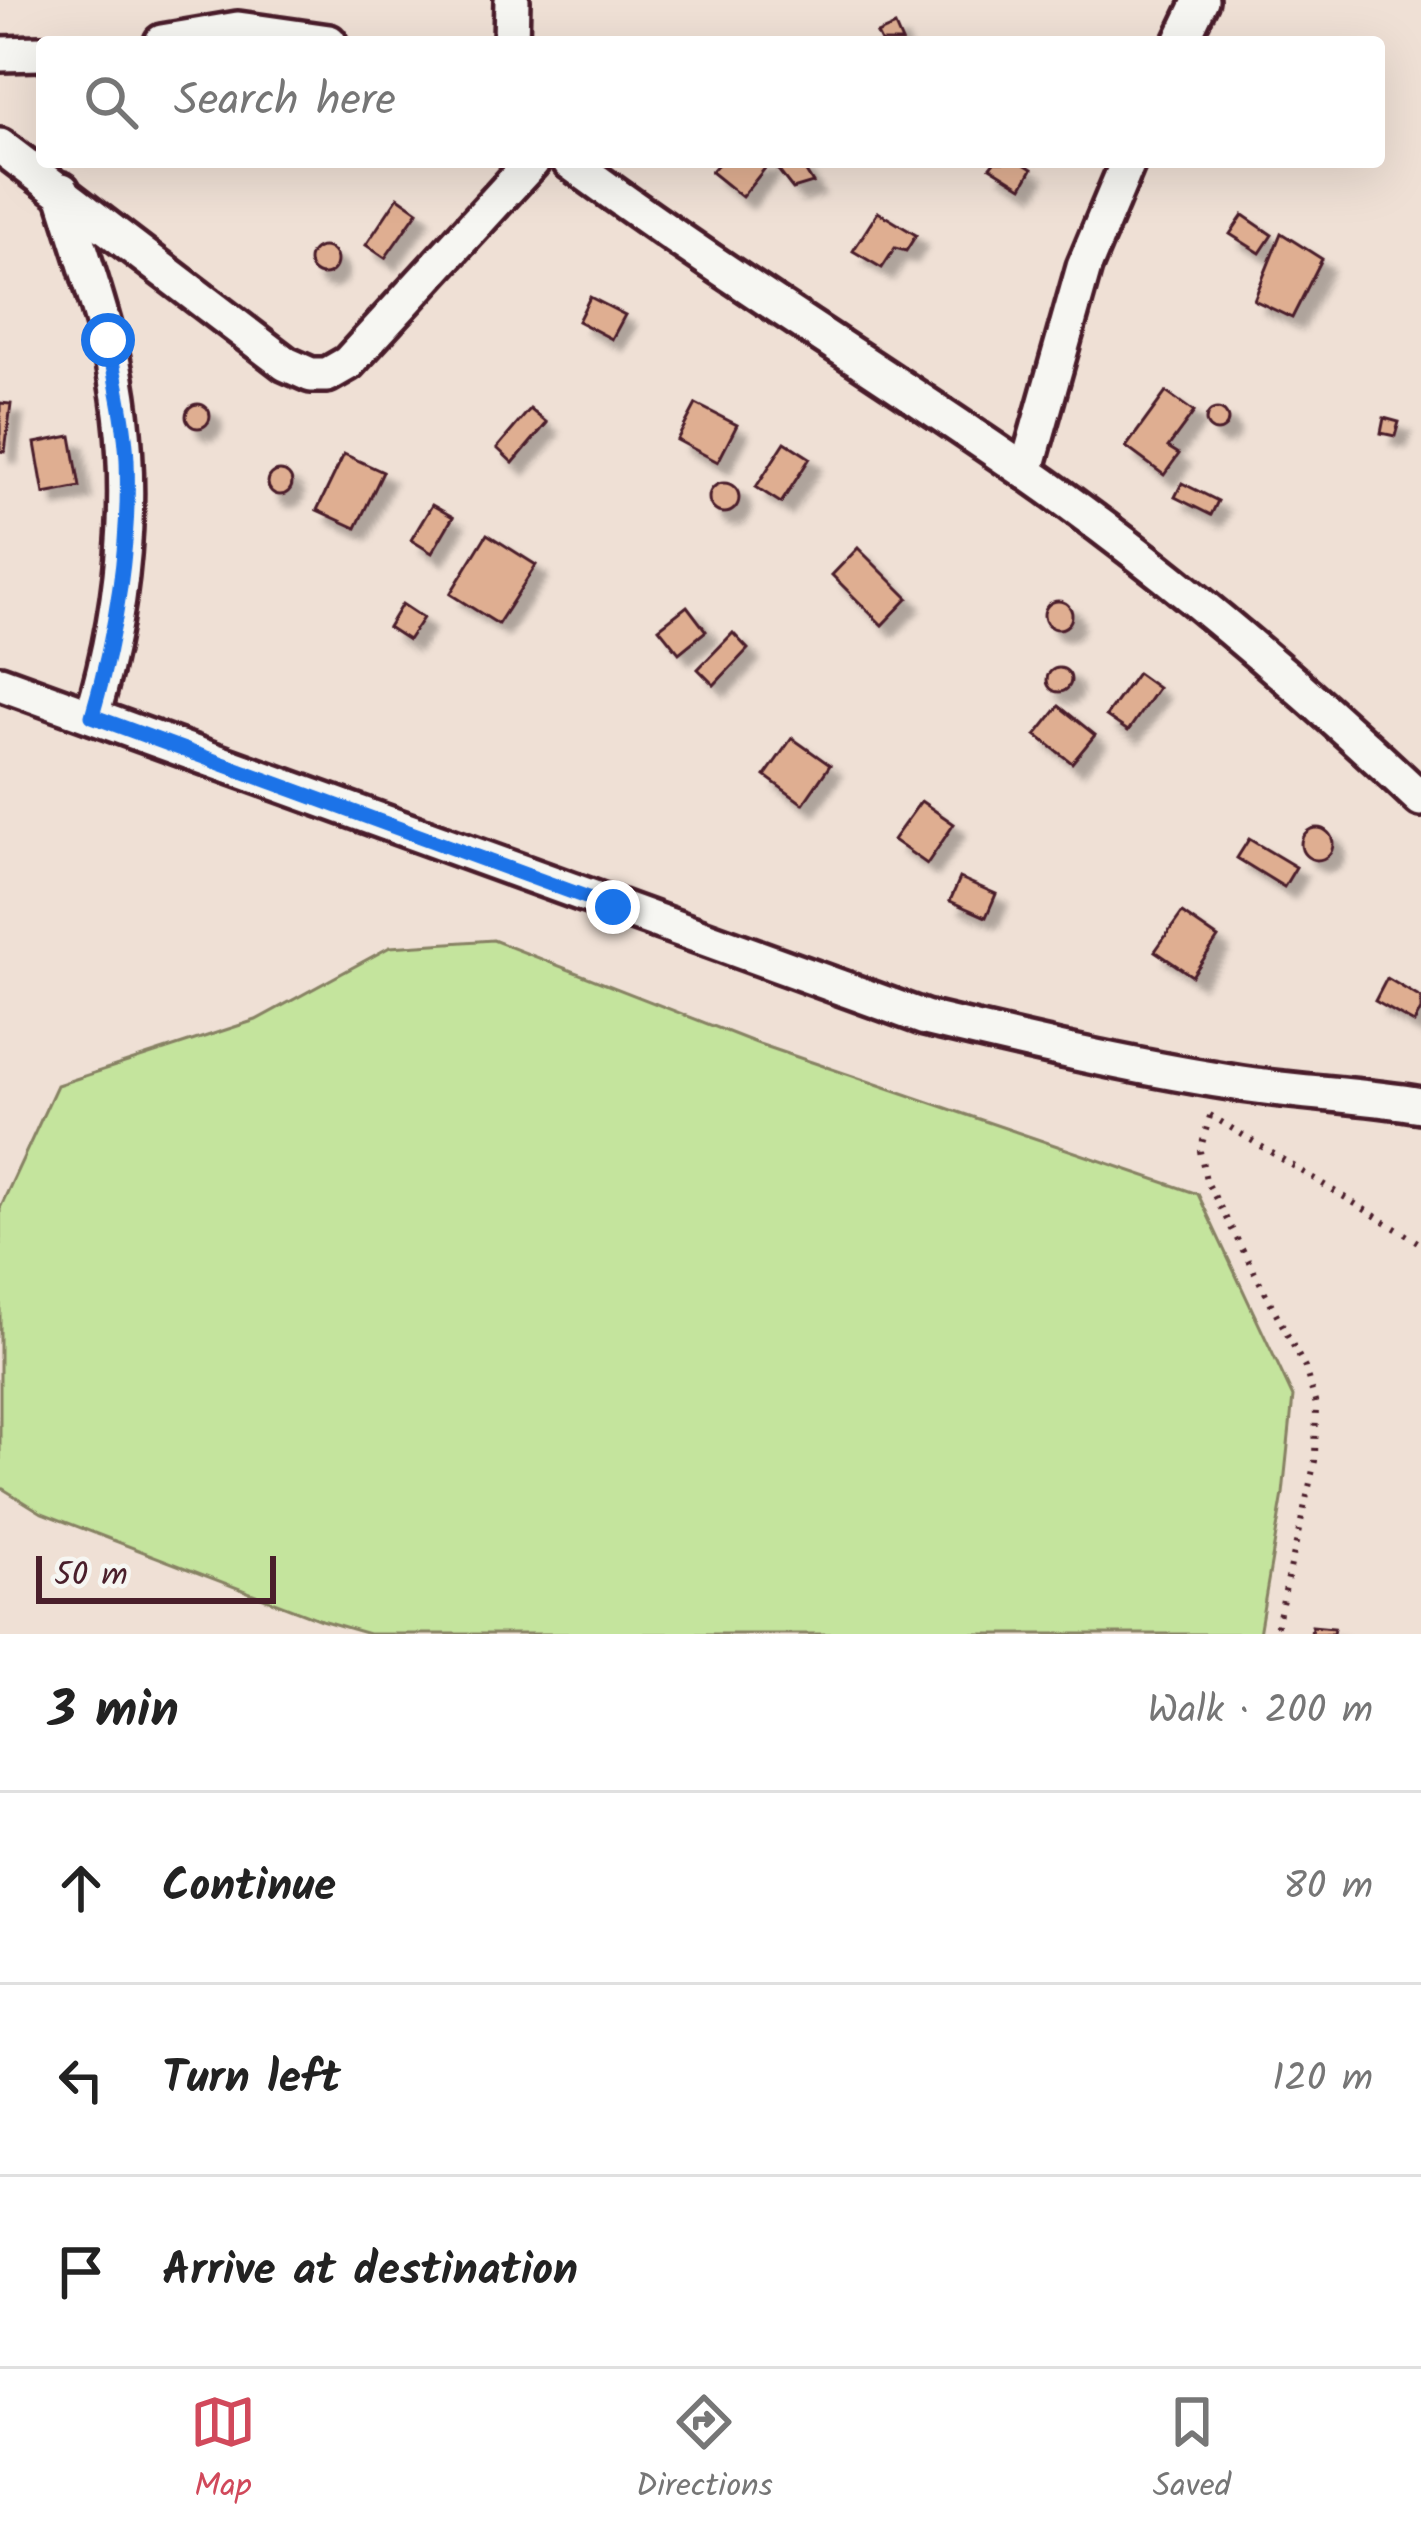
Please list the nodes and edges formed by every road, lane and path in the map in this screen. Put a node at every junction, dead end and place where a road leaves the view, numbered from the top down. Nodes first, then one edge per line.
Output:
1 (512, 0) edge
2 (1201, 0) edge
3 (237, 14) edge
4 (178, 36) edge
5 (309, 36) edge
6 (511, 36) edge
7 (1184, 36) edge
8 (36, 52) edge
9 (0, 54) edge
10 (0, 146) edge
11 (36, 165) edge
12 (527, 168) edge
13 (579, 168) edge
14 (1125, 168) edge
15 (58, 177) edge
16 (1026, 472) junction
17 (0, 683) edge
18 (92, 716) junction
19 (1421, 799) edge
20 (1234, 1083) junction
21 (1421, 1105) edge
22 (1210, 1116) junction
23 (1421, 1244) edge
24 (1276, 1634) edge

1 - 6 street
2 - 7 street
3 - 4 street
3 - 5 street
8 - 9 street
10 - 11 street
12 - 15 street
13 - 16 street
14 - 16 street
15 - 18 street
16 - 19 street
17 - 18 street
18 - 20 street
20 - 21 street
20 - 22 path
22 - 23 path
22 - 24 path

